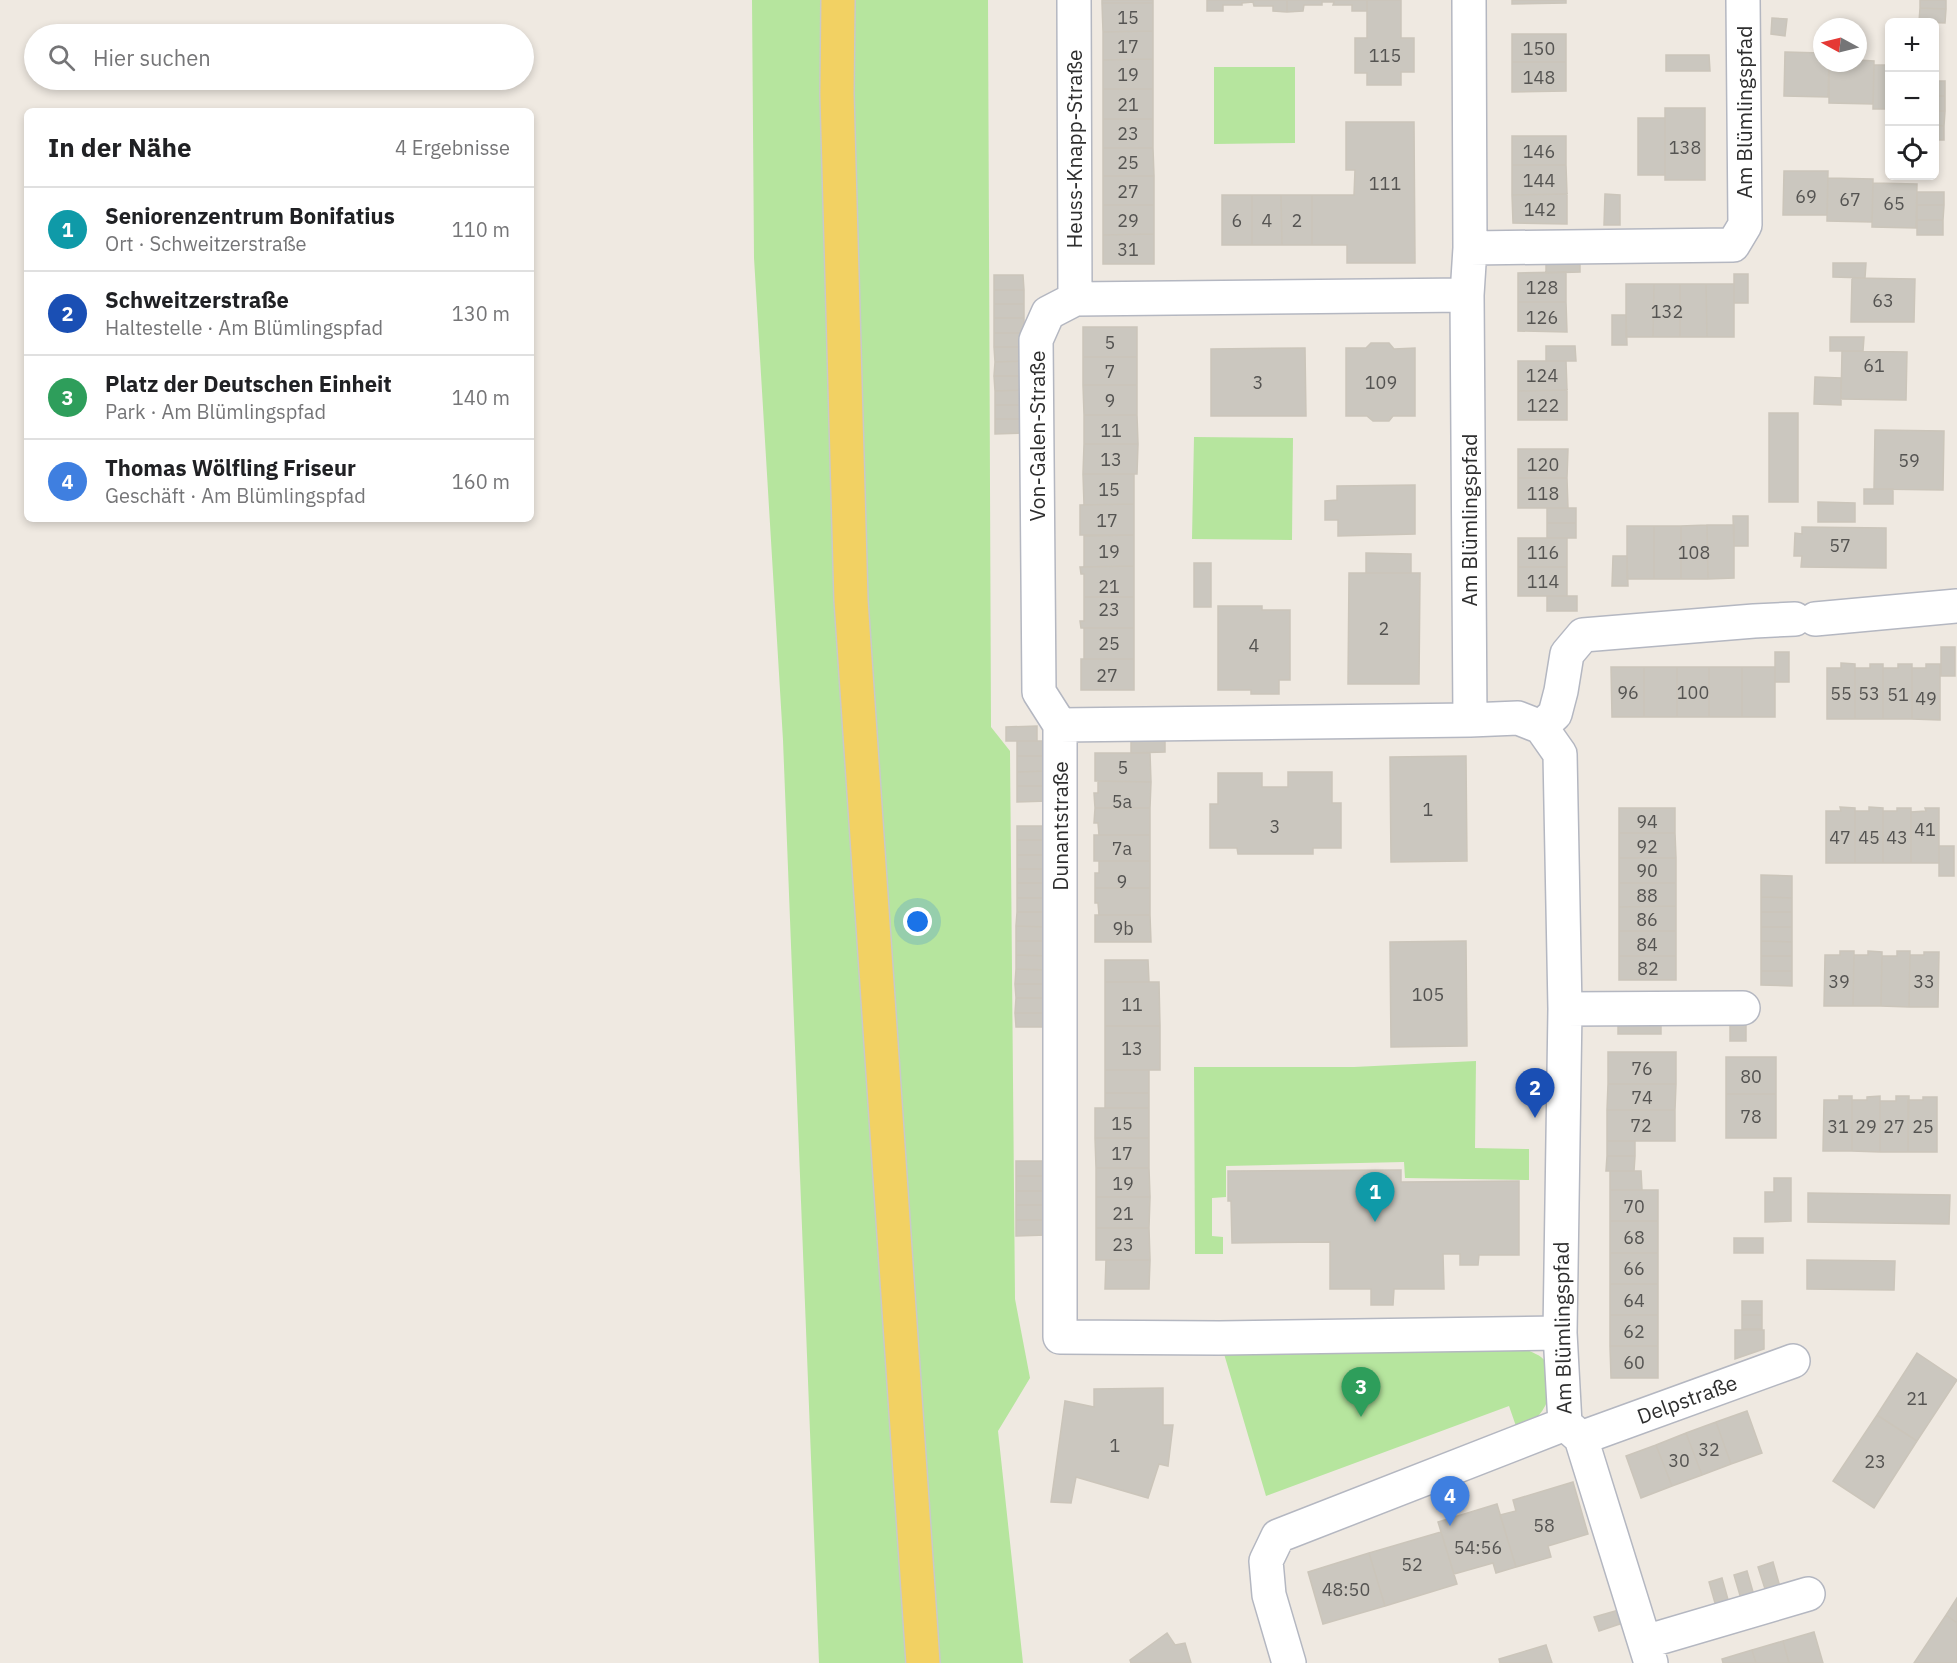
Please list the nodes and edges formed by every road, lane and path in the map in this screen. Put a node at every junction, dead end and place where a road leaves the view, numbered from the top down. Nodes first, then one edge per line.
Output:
1 (838, 0) edge
2 (1074, 0) edge
3 (1469, 0) edge
4 (1743, 0) edge
5 (1470, 248) junction
6 (1467, 295) junction
7 (1075, 299) junction
8 (1957, 606) edge
9 (1470, 720) junction
10 (1060, 725) junction
11 (1541, 727) junction
12 (1743, 1008) dead end
13 (1565, 1009) junction
14 (1560, 1333) junction
15 (1793, 1361) dead end
16 (1573, 1431) junction
17 (1808, 1594) dead end
18 (1648, 1653) edge
19 (923, 1663) edge
20 (1289, 1663) edge

1 - 19 main road
2 - 7 street, Heuss-Knapp-Straße
3 - 5 street, Am Blümlingspfad
4 - 5 street, Am Blümlingspfad
5 - 6 street, Am Blümlingspfad
6 - 7 street, Von-Galen-Straße
6 - 9 street, Am Blümlingspfad
7 - 10 street, Von-Galen-Straße
8 - 11 street
9 - 10 street
9 - 11 street
10 - 14 street, Dunantstraße
11 - 13 street, Am Blümlingspfad
12 - 13 street
13 - 14 street, Am Blümlingspfad
14 - 16 street, Am Blümlingspfad
15 - 16 street, Delpstraße
16 - 18 street
16 - 20 street, Am Blümlingspfad
17 - 18 street

